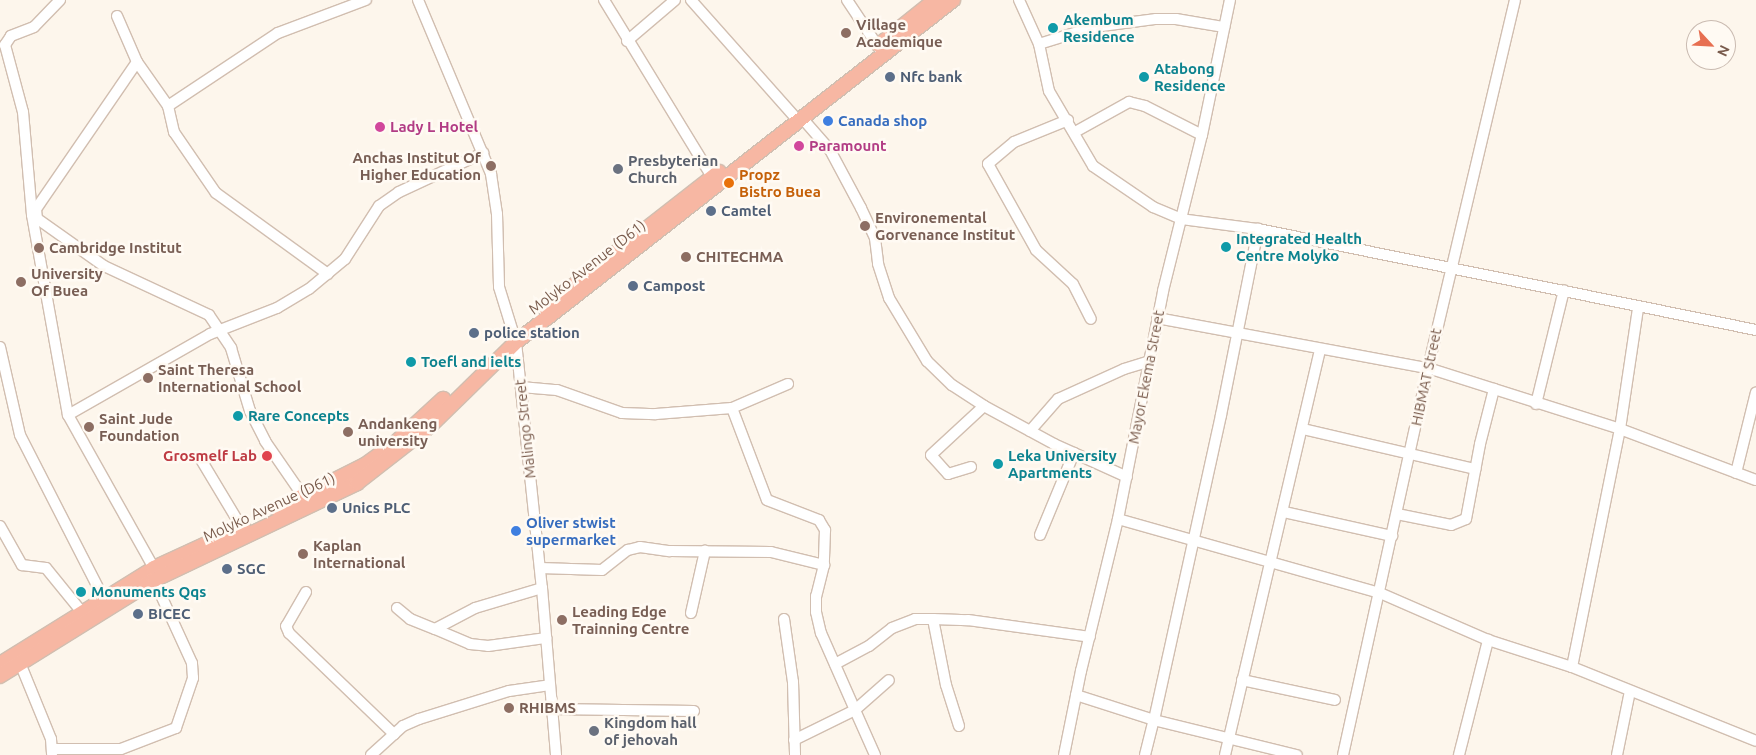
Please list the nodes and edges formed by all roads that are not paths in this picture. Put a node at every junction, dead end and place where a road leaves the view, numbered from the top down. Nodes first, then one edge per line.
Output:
1 (60, 0) edge
2 (366, 0) edge
3 (418, 0) edge
4 (604, 0) edge
5 (675, 0) edge
6 (691, 0) edge
7 (847, 0) edge
8 (935, 0) edge
9 (953, 0) edge
10 (1019, 0) edge
11 (1230, 0) edge
12 (1516, 0) edge
13 (117, 16) dead end
14 (1224, 27) junction
15 (627, 41) junction
16 (1039, 44) junction
17 (880, 50) junction
18 (137, 62) junction
19 (168, 106) junction
20 (797, 116) junction
21 (1068, 120) junction
22 (1074, 132) junction
23 (1202, 135) junction
24 (483, 153) junction
25 (712, 177) junction
26 (35, 217) junction
27 (1181, 219) junction
28 (1258, 229) junction
29 (1451, 269) junction
30 (328, 274) junction
31 (1564, 290) junction
32 (1638, 308) junction
33 (1157, 318) junction
34 (1091, 319) dead end
35 (1756, 330) edge
36 (220, 332) junction
37 (1238, 335) junction
38 (515, 337) junction
39 (0, 347) edge
40 (1320, 350) junction
41 (1150, 361) junction
42 (1428, 368) junction
43 (788, 384) dead end
44 (521, 387) junction
45 (1494, 389) junction
46 (1756, 392) edge
47 (1536, 404) junction
48 (984, 406) junction
49 (732, 408) junction
50 (68, 415) junction
51 (1303, 429) junction
52 (1620, 429) junction
53 (1030, 431) junction
54 (1074, 453) junction
55 (1409, 456) junction
56 (200, 458) dead end
57 (971, 467) dead end
58 (1475, 469) junction
59 (1736, 473) junction
60 (1127, 476) junction
61 (1756, 480) edge
62 (303, 496) junction
63 (1284, 512) junction
64 (1397, 514) junction
65 (1118, 519) junction
66 (0, 526) edge
67 (242, 528) junction
68 (1040, 535) dead end
69 (1392, 536) junction
70 (1195, 540) junction
71 (705, 551) junction
72 (1270, 560) junction
73 (824, 565) junction
74 (540, 568) junction
75 (154, 574) junction
76 (542, 588) junction
77 (306, 592) dead end
78 (1380, 593) junction
79 (106, 603) junction
80 (397, 608) dead end
81 (81, 611) junction
82 (691, 613) dead end
83 (784, 618) dead end
84 (933, 619) junction
85 (435, 629) junction
86 (1090, 637) junction
87 (546, 638) junction
88 (1488, 640) junction
89 (20, 663) junction
90 (0, 664) edge
91 (835, 664) junction
92 (1572, 667) junction
93 (0, 676) edge
94 (889, 680) dead end
95 (1242, 680) junction
96 (550, 684) junction
97 (1630, 691) junction
98 (1076, 695) junction
99 (1335, 700) dead end
100 (552, 709) junction
101 (856, 710) junction
102 (694, 711) dead end
103 (1154, 720) junction
104 (959, 726) dead end
105 (394, 734) junction
106 (794, 740) junction
107 (1228, 740) junction
108 (1756, 741) edge
109 (52, 752) edge
110 (371, 755) edge
111 (556, 755) edge
112 (795, 755) edge
113 (875, 755) edge
114 (1064, 755) edge
115 (1145, 755) edge
116 (1224, 755) edge
117 (1296, 755) edge
118 (1342, 755) edge
119 (1459, 755) edge
120 (1617, 755) edge

1 - 26 street
2 - 19 street
3 - 24 street, Malingo Street
4 - 15 street
5 - 15 street
6 - 20 street
7 - 17 street
8 - 17 highway, Molyko Avenue (D61)
9 - 17 highway, Molyko Avenue (D61)
10 - 16 street
11 - 14 street, Mayor Ekema Street
12 - 29 street, HIBMAT Street
13 - 18 street
14 - 16 street
14 - 23 street, Mayor Ekema Street
15 - 25 street
16 - 21 street
17 - 20 highway, Molyko Avenue (D61)
18 - 19 street
18 - 26 street
19 - 30 street
20 - 25 highway, Molyko Avenue (D61)
20 - 38 highway, Molyko Avenue (D61)
20 - 48 street
21 - 22 street
21 - 34 street
22 - 23 street
22 - 27 street
23 - 27 street, Mayor Ekema Street
24 - 30 street
24 - 38 street, Malingo Street
25 - 38 highway, Molyko Avenue (D61)
26 - 36 street
26 - 50 street
27 - 28 street
27 - 33 street, Mayor Ekema Street
28 - 29 street
28 - 37 street
29 - 31 street
29 - 42 street, HIBMAT Street
30 - 36 street
31 - 32 street
31 - 47 street
32 - 35 street
32 - 52 street
33 - 37 street
33 - 41 street, Mayor Ekema Street
36 - 50 street
36 - 62 street
37 - 40 street
37 - 70 street
38 - 44 street, Malingo Street
38 - 62 highway, Molyko Avenue (D61)
38 - 75 highway, Molyko Avenue (D61)
39 - 79 street
40 - 42 street
40 - 51 street
41 - 53 street
41 - 60 street, Mayor Ekema Street
42 - 45 street
42 - 55 street, HIBMAT Street
43 - 49 street
44 - 49 street
44 - 74 street, Malingo Street
45 - 47 street
45 - 58 street
46 - 59 street
47 - 52 street
48 - 53 street
48 - 57 street
49 - 73 street
50 - 75 street
51 - 55 street
51 - 63 street
52 - 59 street
52 - 92 street
53 - 54 street
54 - 60 street
54 - 68 street
55 - 58 street
55 - 64 street, HIBMAT Street
56 - 67 street
58 - 64 street
59 - 61 street
60 - 65 street, Mayor Ekema Street
62 - 67 highway, Molyko Avenue (D61)
63 - 69 street
63 - 72 street
64 - 69 street, HIBMAT Street
65 - 70 street
65 - 86 street, Mayor Ekema Street
66 - 81 street
67 - 75 highway, Molyko Avenue (D61)
69 - 78 street, HIBMAT Street
70 - 72 street
70 - 103 street
71 - 73 street
71 - 74 street
71 - 82 street
72 - 78 street
72 - 95 street
73 - 91 street
74 - 76 street, Malingo Street
75 - 79 highway, Molyko Avenue (D61)
75 - 109 street
76 - 85 street
76 - 87 street, Malingo Street
77 - 105 street
78 - 88 street
78 - 118 street, HIBMAT Street
79 - 81 highway, Molyko Avenue (D61)
79 - 89 highway, Molyko Avenue (D61)
80 - 85 street
81 - 90 highway, Molyko Avenue (D61)
83 - 106 street
84 - 86 street
84 - 91 street
84 - 104 street
85 - 87 street
86 - 98 street, Mayor Ekema Street
87 - 96 street, Malingo Street
88 - 92 street
88 - 119 street
89 - 93 highway, Molyko Avenue (D61)
89 - 109 street
91 - 101 street
92 - 97 street
94 - 101 street
95 - 99 street
95 - 107 street
96 - 100 street, Malingo Street
96 - 105 street
97 - 108 street
97 - 120 street
98 - 103 street
98 - 114 street, Mayor Ekema Street
100 - 102 street
100 - 111 street, Malingo Street
101 - 106 street
101 - 113 street
103 - 107 street
103 - 115 street
105 - 110 street
106 - 112 street
107 - 116 street
107 - 117 street

